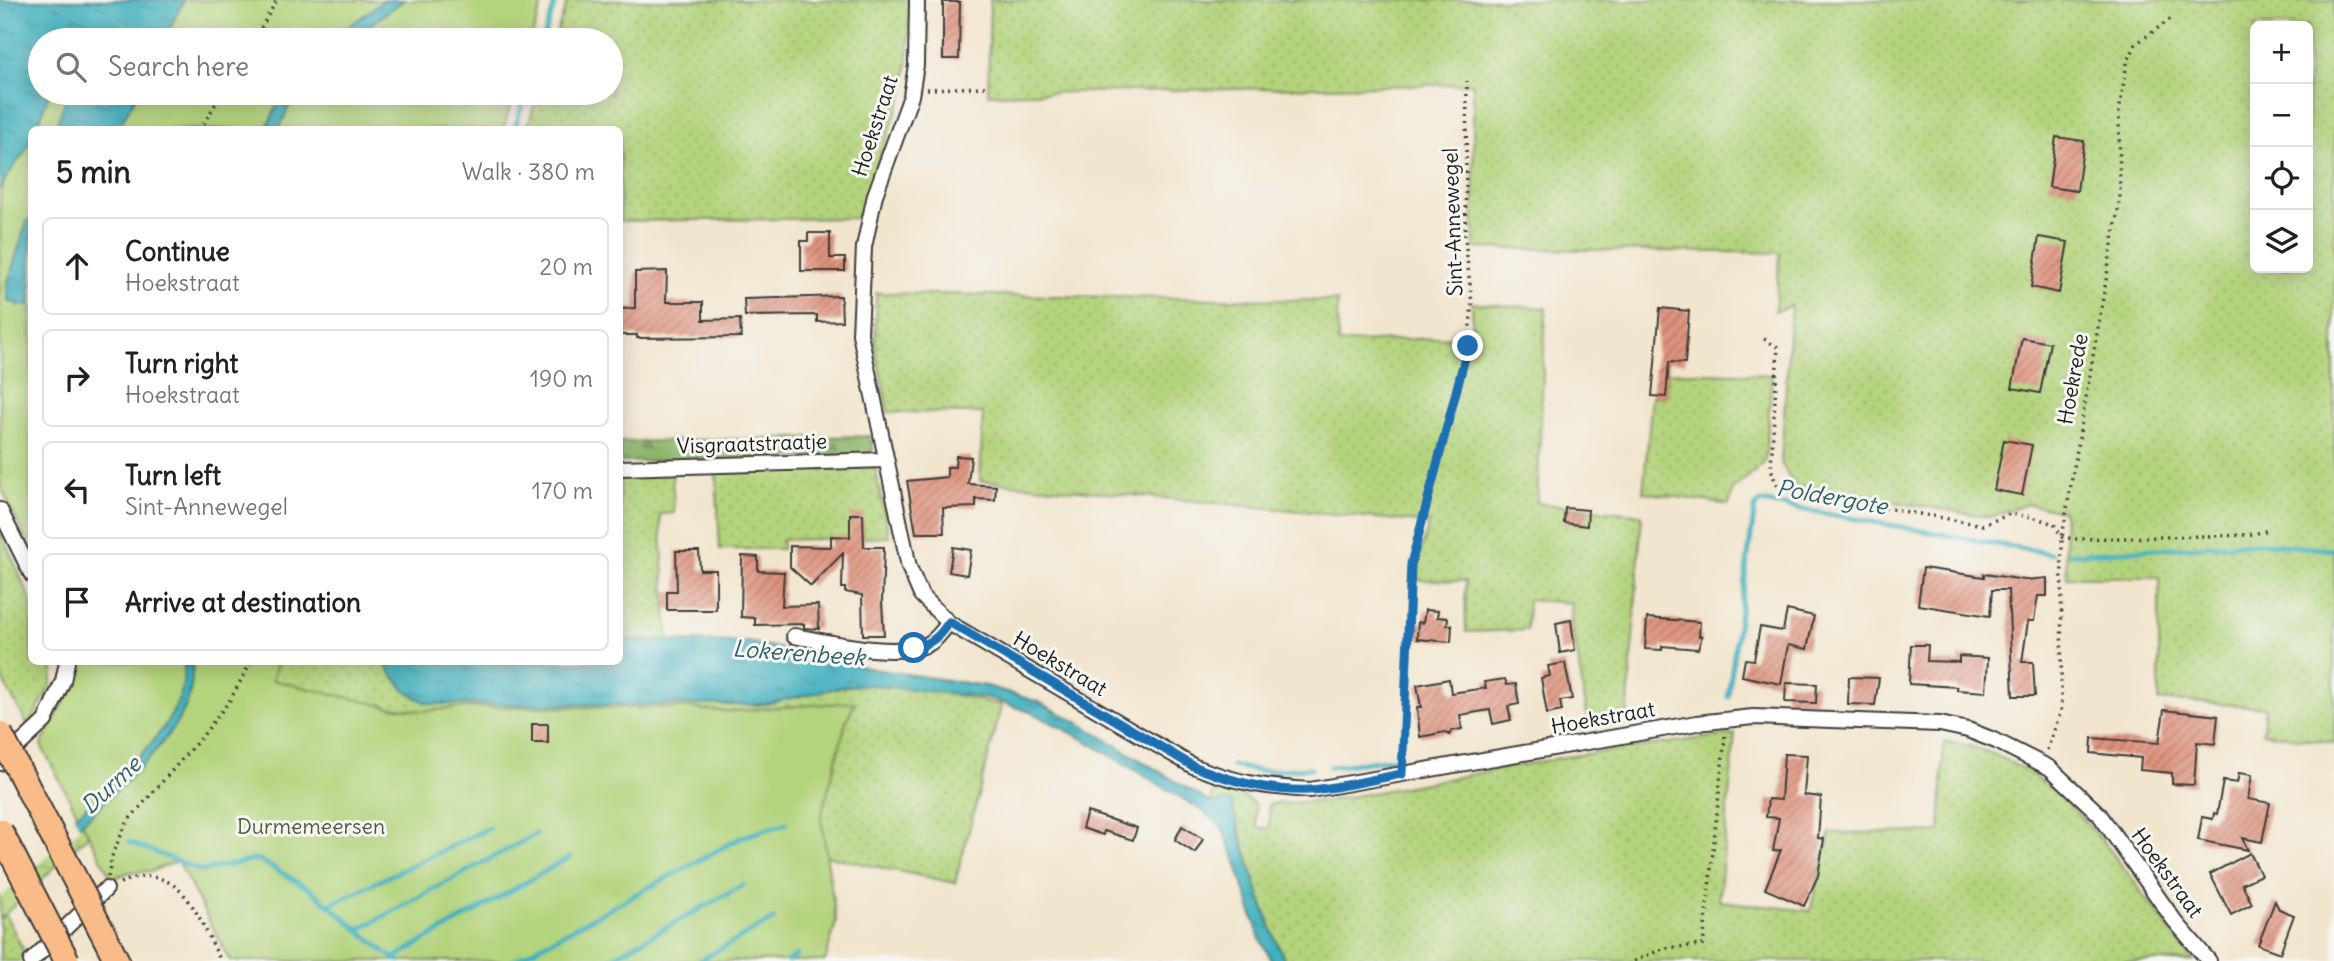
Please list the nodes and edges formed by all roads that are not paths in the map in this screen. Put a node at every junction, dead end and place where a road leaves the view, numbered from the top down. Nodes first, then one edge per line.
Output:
1 (917, 0) edge
2 (886, 460) junction
3 (623, 468) edge
4 (0, 510) edge
5 (28, 567) edge
6 (949, 622) junction
7 (794, 636) dead end
8 (66, 665) edge
9 (0, 734) edge
10 (0, 763) edge
11 (0, 831) edge
12 (106, 889) road end
13 (112, 951) edge
14 (31, 961) edge
15 (67, 961) edge
16 (2209, 961) edge

1 - 2 street, Hoekstraat
2 - 3 street, Visgraatstraatje
2 - 6 street, Hoekstraat
4 - 5 street
6 - 7 street
6 - 16 street, Hoekstraat
8 - 10 street
9 - 13 highway, bridge
11 - 15 highway, bridge
12 - 14 street

